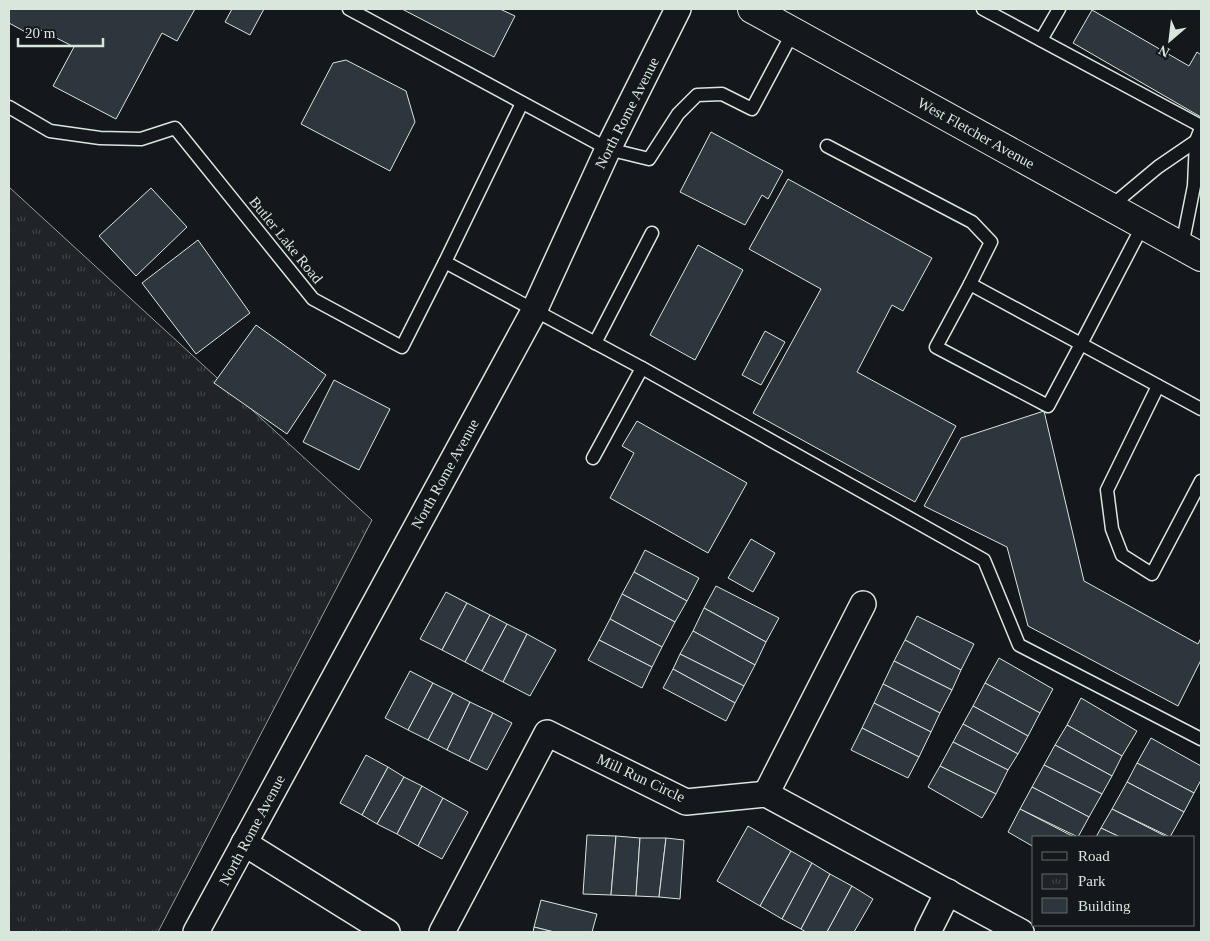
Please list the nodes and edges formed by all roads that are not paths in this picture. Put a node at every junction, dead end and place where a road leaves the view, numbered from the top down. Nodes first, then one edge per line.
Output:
1 (349, 9) edge
2 (678, 9) edge
3 (752, 9) edge
4 (983, 9) edge
5 (1059, 9) edge
6 (793, 32) junction
7 (1041, 40) junction
8 (522, 103) junction
9 (9, 107) edge
10 (1201, 127) edge
11 (1196, 141) junction
12 (827, 146) dead end
13 (608, 149) junction
14 (1110, 206) junction
15 (1143, 225) junction
16 (652, 233) dead end
17 (1192, 251) edge
18 (445, 262) junction
19 (970, 284) junction
20 (534, 311) junction
21 (595, 343) junction
22 (1081, 344) junction
23 (642, 368) junction
24 (1158, 386) junction
25 (1201, 409) edge
26 (593, 458) dead end
27 (1201, 481) edge
28 (863, 604) dead end
29 (1201, 739) edge
30 (766, 794) junction
31 (244, 843) junction
32 (948, 892) junction
33 (196, 932) edge
34 (387, 932) edge
35 (442, 932) edge
36 (928, 932) edge
37 (1021, 932) edge

1 - 8 lane
2 - 13 street, North Rome Avenue
3 - 6 main road, West Fletcher Avenue
4 - 7 lane
5 - 7 lane
6 - 13 lane
6 - 14 main road, West Fletcher Avenue
7 - 10 lane
8 - 13 lane
8 - 18 lane
9 - 18 lane, Butler Lake Road
10 - 11 lane
11 - 14 lane
11 - 17 lane
12 - 19 lane
13 - 20 street, North Rome Avenue
14 - 15 main road, West Fletcher Avenue
15 - 17 main road, West Fletcher Avenue
15 - 22 lane
16 - 21 lane
18 - 20 lane
19 - 22 lane
19 - 22 lane
20 - 21 lane
20 - 31 street, North Rome Avenue
21 - 23 lane
22 - 24 lane
23 - 26 lane
23 - 29 lane
24 - 25 lane
24 - 27 lane
28 - 30 street
30 - 32 street
30 - 35 street, Mill Run Circle
31 - 33 street, North Rome Avenue
31 - 34 street
32 - 36 street
32 - 37 street

